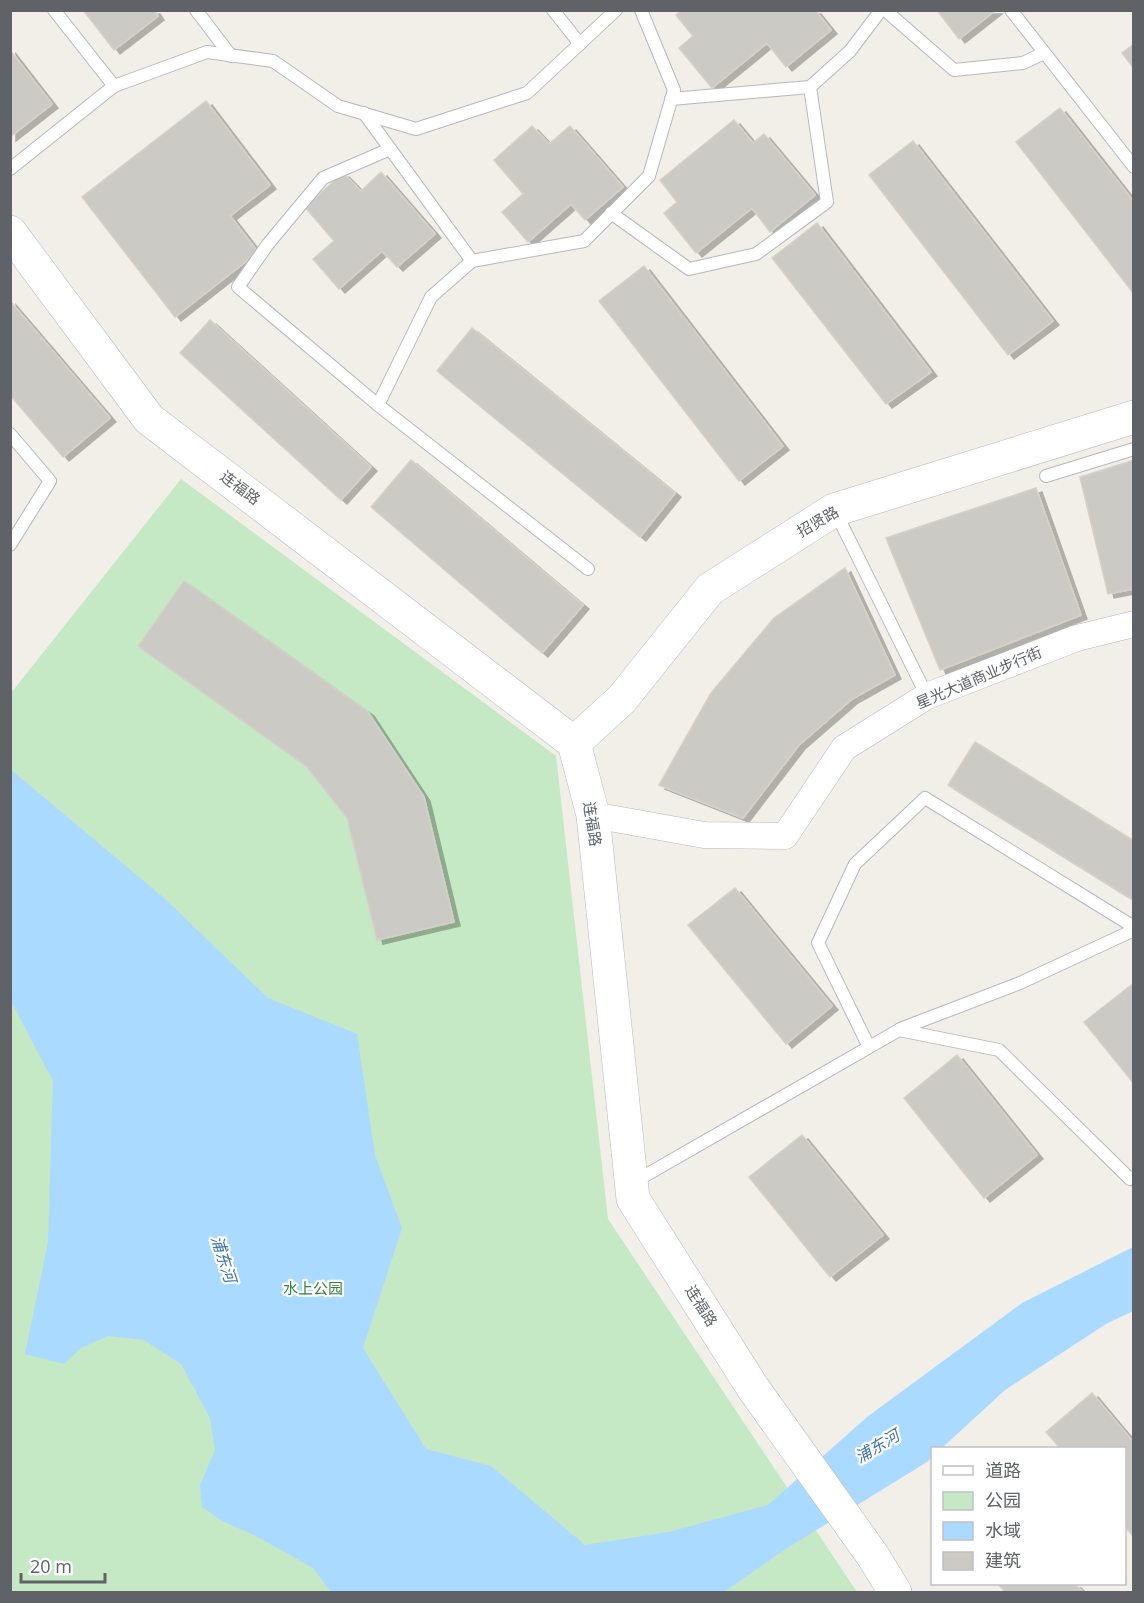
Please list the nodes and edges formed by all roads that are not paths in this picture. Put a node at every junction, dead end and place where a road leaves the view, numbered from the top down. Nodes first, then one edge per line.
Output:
1 (54, 10) edge
2 (196, 10) edge
3 (553, 10) edge
4 (616, 10) edge
5 (641, 10) edge
6 (883, 10) edge
7 (1011, 10) edge
8 (580, 44) junction
9 (1044, 53) junction
10 (231, 56) junction
11 (114, 86) junction
12 (810, 87) junction
13 (671, 99) junction
14 (364, 113) junction
15 (390, 149) junction
16 (1134, 167) edge
17 (10, 169) edge
18 (611, 213) junction
19 (10, 232) edge
20 (472, 261) junction
21 (378, 405) junction
22 (1134, 417) edge
23 (10, 434) edge
24 (1134, 449) edge
25 (1046, 476) dead end
26 (834, 510) junction
27 (10, 545) edge
28 (588, 569) dead end
29 (1134, 624) edge
30 (927, 696) junction
31 (574, 743) junction
32 (593, 815) junction
33 (1134, 929) edge
34 (899, 1030) junction
35 (869, 1047) junction
36 (1134, 1177) edge
37 (632, 1184) junction
38 (895, 1593) edge

1 - 11 lane
2 - 10 lane
3 - 8 lane
4 - 8 lane
5 - 13 lane
6 - 9 lane
6 - 12 lane
7 - 9 lane
8 - 14 lane
9 - 16 lane
10 - 11 lane
10 - 14 lane
11 - 17 lane
12 - 13 lane
12 - 18 lane
13 - 18 lane
14 - 15 lane
15 - 20 lane
15 - 21 lane
18 - 20 lane
19 - 31 street, 连福路
20 - 21 lane
21 - 28 lane
22 - 26 street, 招贤路
23 - 27 lane
24 - 25 lane
26 - 30 lane
26 - 31 street, 招贤路
29 - 30 street, 星光大道商业步行街
30 - 32 street, 星光大道商业步行街
31 - 32 street, 连福路
32 - 37 street, 连福路
33 - 34 lane
33 - 35 lane
34 - 35 lane
34 - 36 lane
35 - 37 lane
37 - 38 street, 连福路

